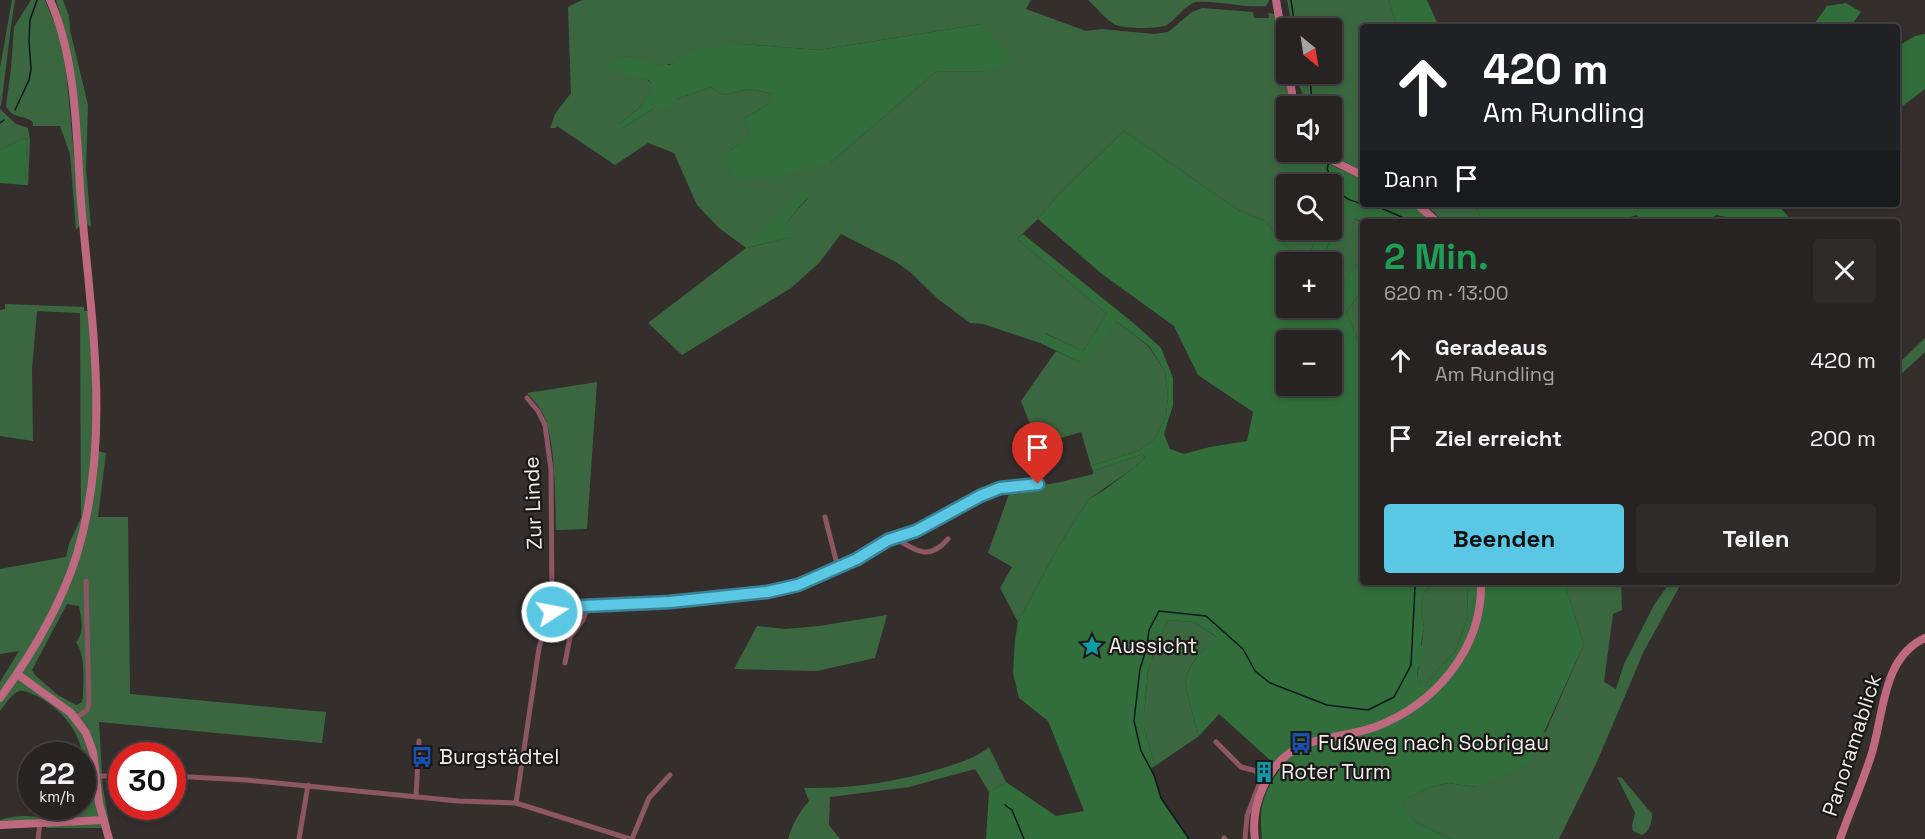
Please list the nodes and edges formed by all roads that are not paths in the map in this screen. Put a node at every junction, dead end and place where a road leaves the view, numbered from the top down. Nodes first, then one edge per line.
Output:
1 (1276, 0) edge
2 (52, 3) edge
3 (1279, 18) edge
4 (1335, 162) edge
5 (1360, 174) edge
6 (1420, 207) edge
7 (1434, 219) edge
8 (527, 398) dead end
9 (1038, 484) dead end
10 (825, 517) dead end
11 (896, 539) junction
12 (948, 539) dead end
13 (838, 568) junction
14 (86, 581) dead end
15 (1481, 585) edge
16 (588, 606) junction
17 (552, 612) junction
18 (1925, 638) edge
19 (565, 663) dead end
20 (17, 674) junction
21 (0, 698) edge
22 (76, 718) junction
23 (419, 741) dead end
24 (89, 742) edge
25 (1216, 742) dead end
26 (1256, 771) junction
27 (1273, 771) junction
28 (670, 775) dead end
29 (186, 777) edge
30 (96, 782) edge
31 (308, 785) junction
32 (416, 797) junction
33 (516, 803) junction
34 (103, 820) junction
35 (40, 823) junction
36 (0, 825) edge
37 (38, 839) edge
38 (109, 839) edge
39 (299, 839) edge
40 (631, 839) edge
41 (1245, 839) edge
42 (1255, 839) edge
43 (1840, 839) edge

1 - 3 main road
2 - 20 main road
4 - 5 main road
6 - 7 main road
8 - 17 street, Zur Linde
9 - 11 street
10 - 13 street
11 - 12 street
11 - 13 street
13 - 16 street
14 - 22 street
15 - 27 main road
16 - 17 street
16 - 19 street
17 - 33 street
18 - 43 main road, Panoramablick
20 - 21 main road
20 - 22 main road
22 - 24 main road
23 - 32 street
25 - 26 street
26 - 27 street
26 - 41 street
27 - 42 main road
28 - 40 street
29 - 31 street
30 - 34 main road
31 - 32 street
31 - 39 street
32 - 33 street
33 - 40 street
34 - 35 main road
34 - 38 main road
35 - 36 main road
35 - 37 street

